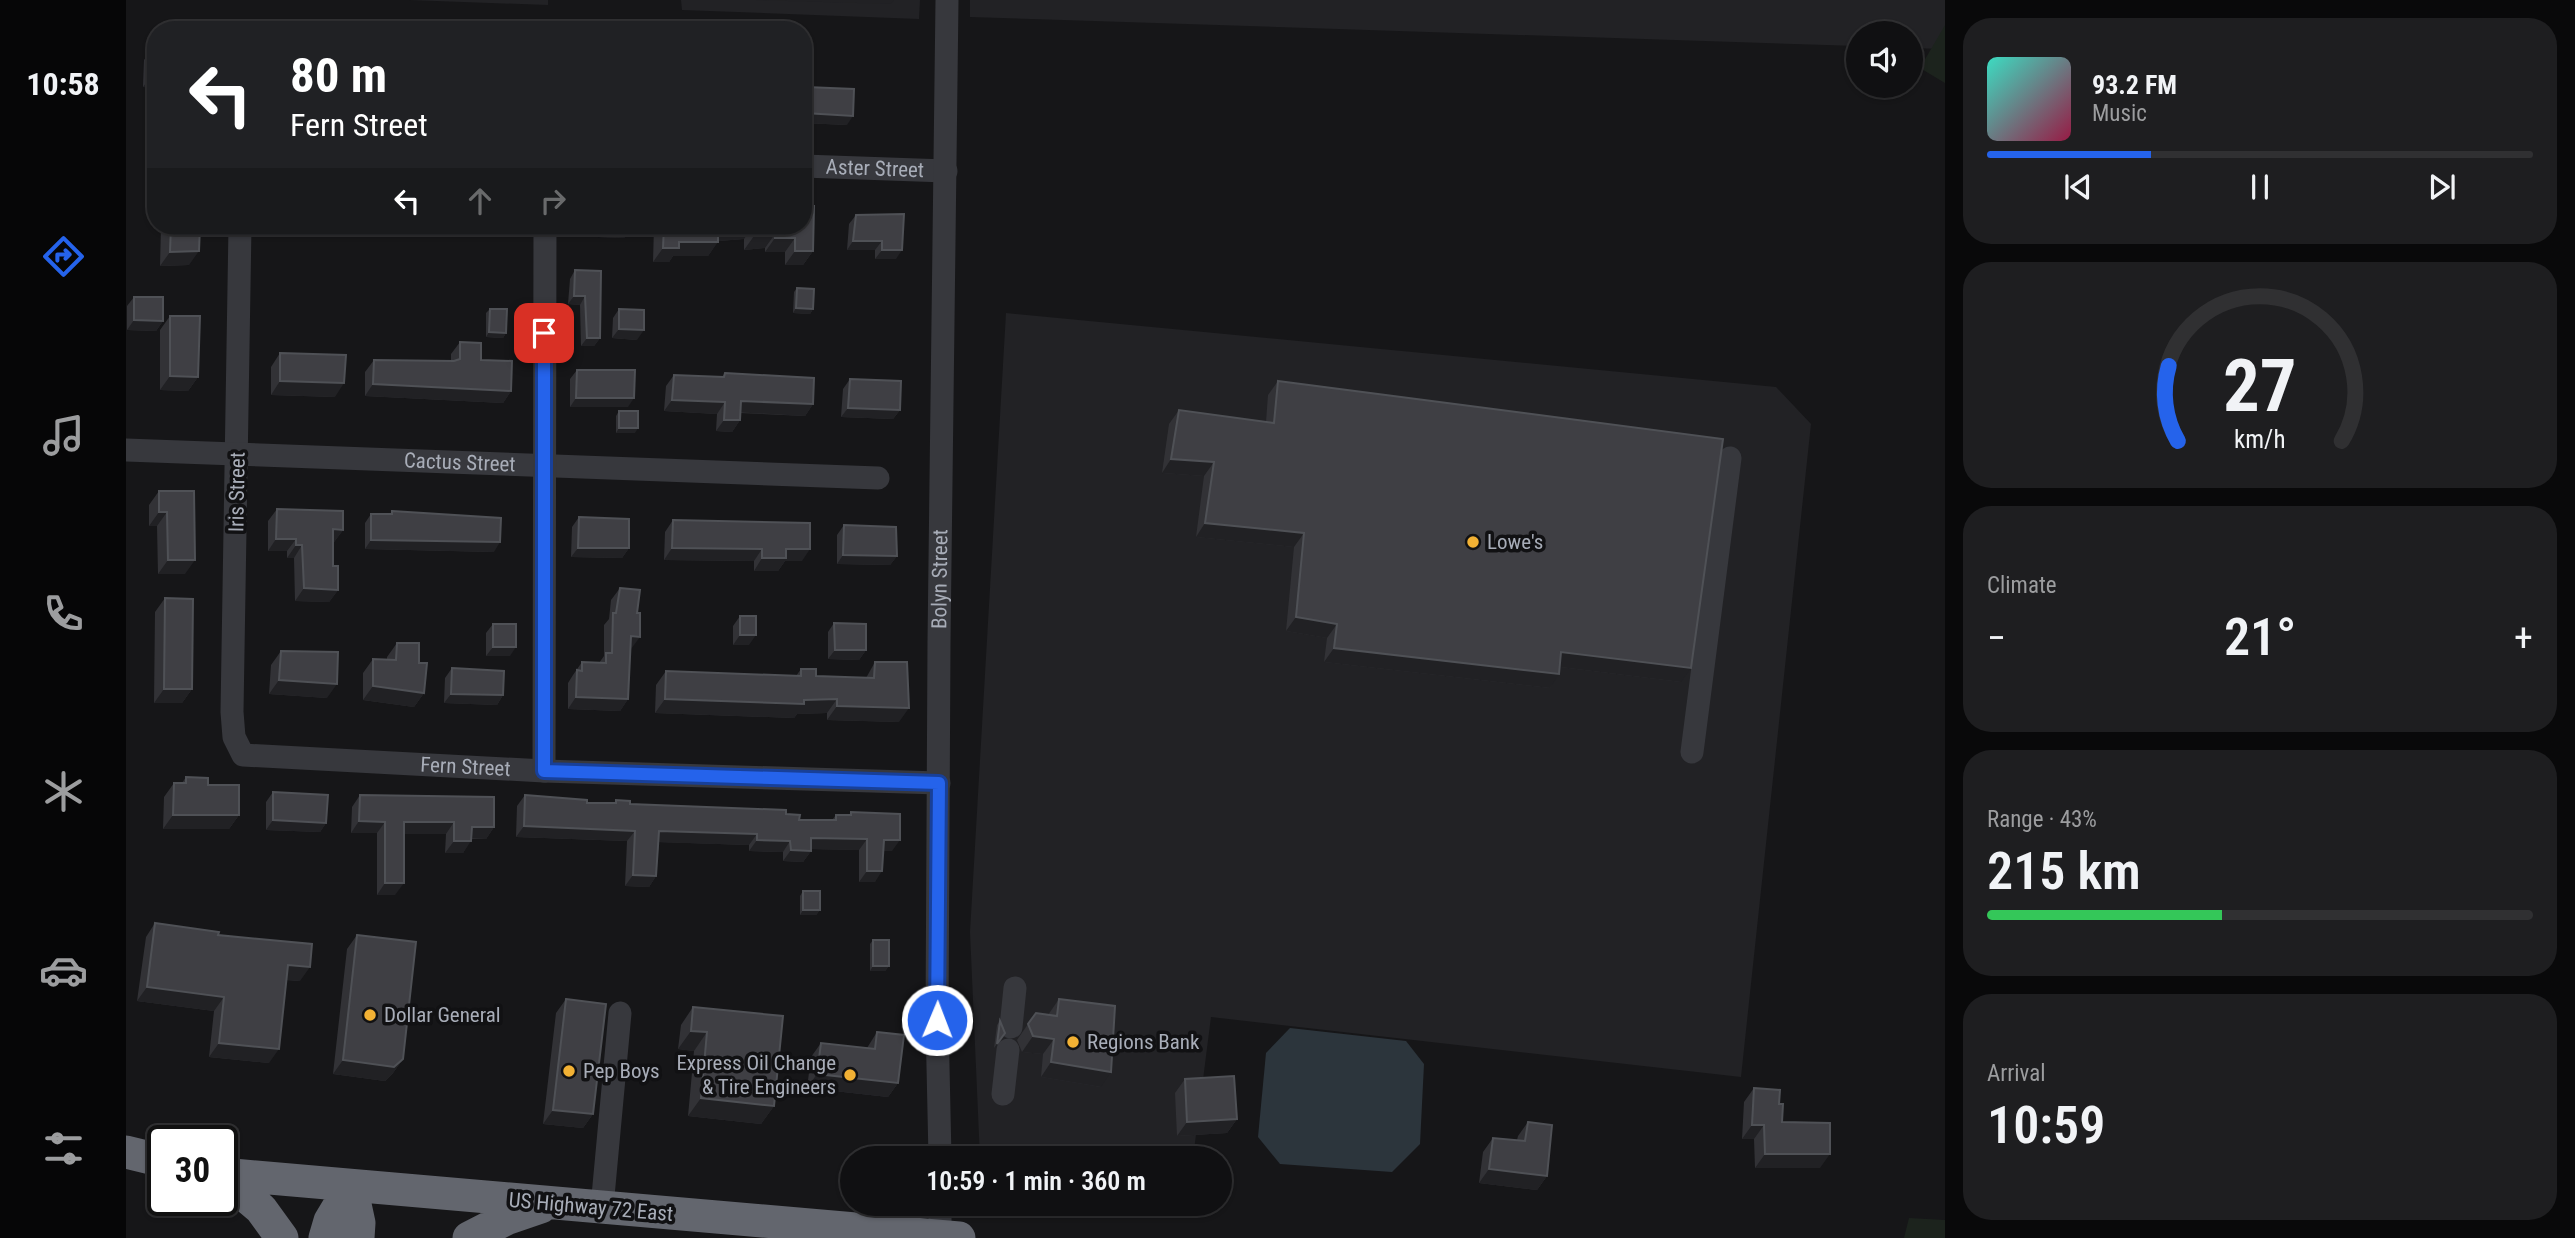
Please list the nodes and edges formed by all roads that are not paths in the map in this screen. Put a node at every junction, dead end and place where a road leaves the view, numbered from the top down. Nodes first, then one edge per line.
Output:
1 (947, 0) edge
2 (812, 166) edge
3 (946, 171) junction
4 (240, 235) edge
5 (544, 235) edge
6 (126, 450) edge
7 (237, 453) junction
8 (1730, 458) dead end
9 (544, 468) junction
10 (878, 478) dead end
11 (1692, 752) dead end
12 (243, 755) joint
13 (544, 771) junction
14 (939, 783) junction
15 (1015, 988) dead end
16 (620, 1013) dead end
17 (1003, 1094) dead end
18 (940, 1146) edge
19 (126, 1152) edge
20 (147, 1157) edge
21 (238, 1176) edge
22 (351, 1186) junction
23 (238, 1189) edge
24 (551, 1204) junction
25 (602, 1207) junction
26 (942, 1216) edge
27 (282, 1238) edge
28 (325, 1238) edge
29 (358, 1238) edge
30 (469, 1238) edge
31 (946, 1238) edge

1 - 3 street, Bolyn Street
2 - 3 street, Aster Street
3 - 14 street, Bolyn Street
4 - 7 street, Iris Street
5 - 9 street
6 - 7 street, Cactus Street
7 - 9 street, Cactus Street
7 - 12 street, Iris Street
8 - 11 street
9 - 10 street, Cactus Street
9 - 13 street
12 - 13 street, Fern Street
13 - 14 street, Fern Street
14 - 18 street, Bolyn Street
15 - 17 street
16 - 25 street
19 - 20 highway
21 - 22 highway, US Highway 72 East
22 - 24 highway, US Highway 72 East
22 - 28 highway
22 - 29 highway
23 - 27 highway
24 - 25 highway, US Highway 72 East
24 - 30 highway
25 - 31 highway, US Highway 72 East
26 - 31 street

